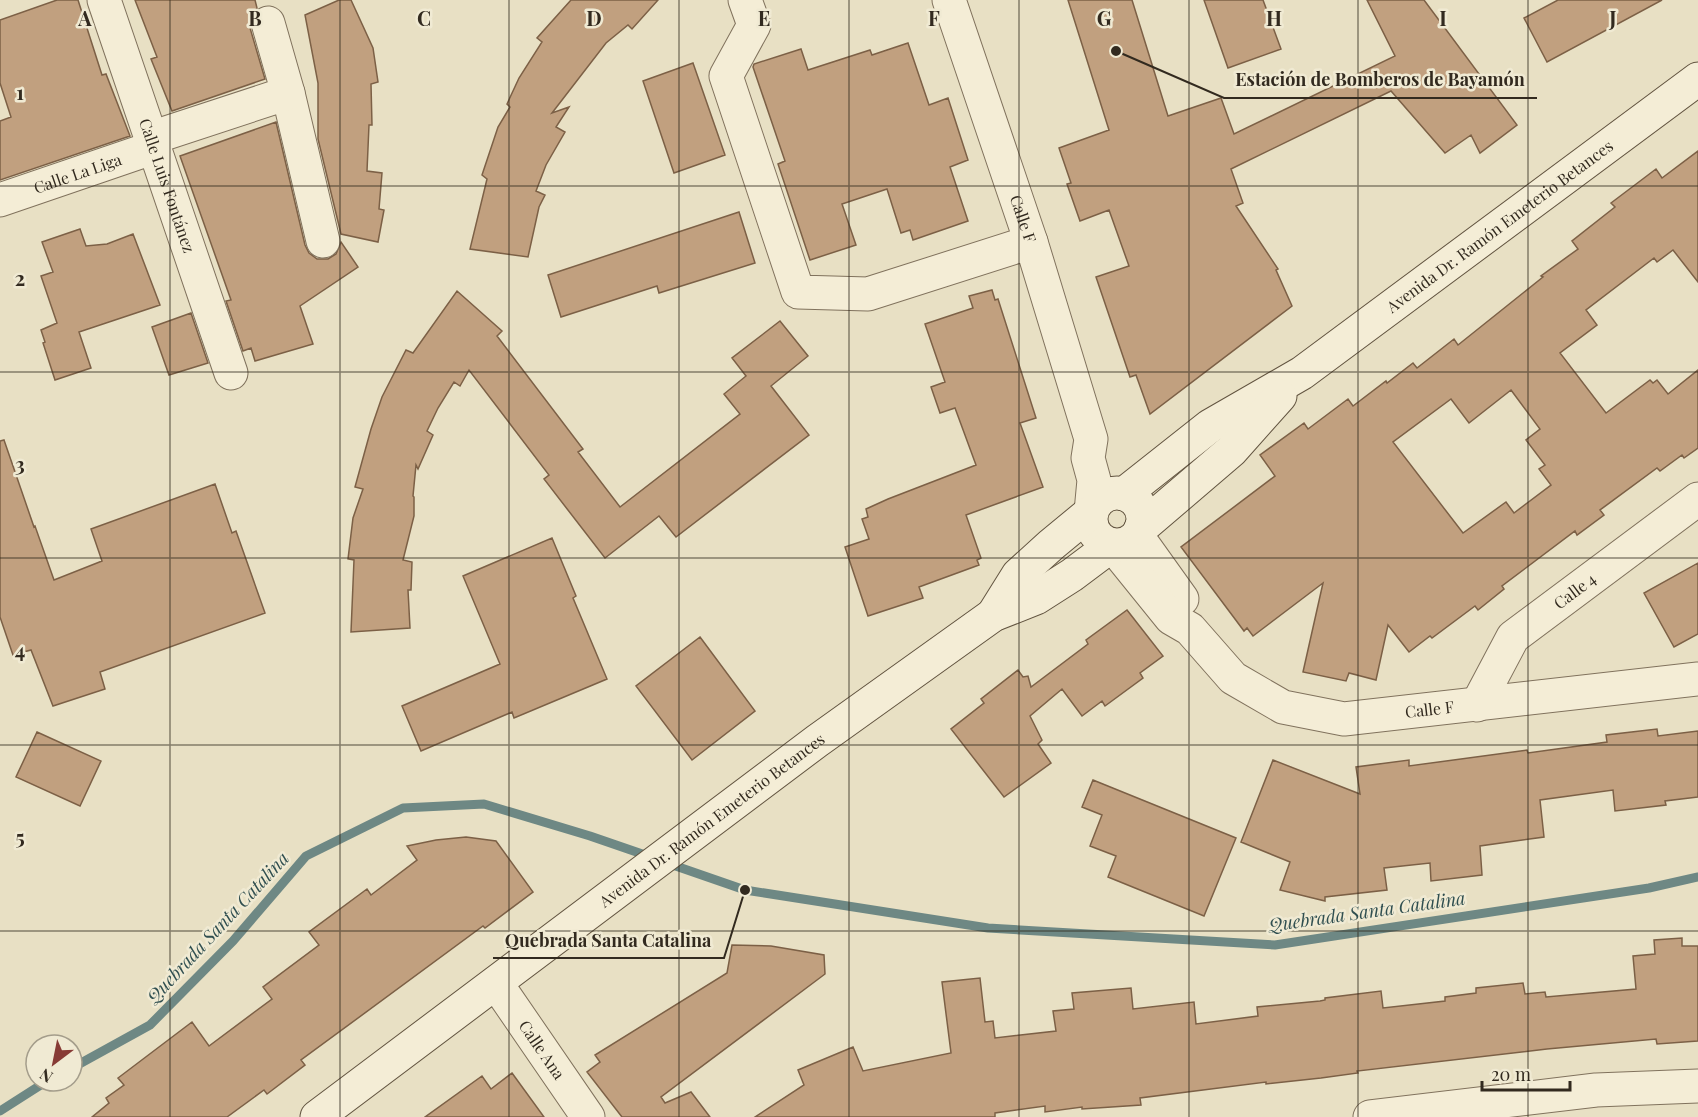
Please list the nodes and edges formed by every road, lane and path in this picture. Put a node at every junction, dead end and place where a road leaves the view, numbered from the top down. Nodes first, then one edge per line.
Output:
1 (104, 0) edge
2 (745, 0) edge
3 (949, 0) edge
4 (268, 23) dead end
5 (1698, 79) edge
6 (288, 93) junction
7 (153, 142) junction
8 (0, 200) edge
9 (323, 241) dead end
10 (1031, 242) junction
11 (231, 373) dead end
12 (1302, 373) junction
13 (1091, 439) junction
14 (1124, 494) junction
15 (1698, 499) edge
16 (1091, 512) junction
17 (1130, 536) junction
18 (993, 615) junction
19 (1698, 679) edge
20 (1477, 705) junction
21 (496, 982) junction
22 (1698, 1086) edge
23 (1591, 1104) edge
24 (317, 1117) edge
25 (588, 1117) edge
26 (1370, 1117) edge

1 - 7 street, Calle Luis Fontánez
2 - 10 street
3 - 10 street, Calle F
4 - 6 street
5 - 12 street, Avenida Dr. Ramón Emeterio Betances
6 - 7 street, Calle La Liga
6 - 9 street
7 - 8 street, Calle La Liga
7 - 11 street, Calle Luis Fontánez
10 - 13 street, Calle F
12 - 14 street, Avenida Dr. Ramón Emeterio Betances
12 - 17 street, Avenida Dr. Ramón Emeterio Betances
13 - 14 street, Calle F
13 - 16 street, Calle F
14 - 16 street
14 - 17 street
15 - 20 street, Calle 4
16 - 17 street
16 - 18 street, Avenida Dr. Ramón Emeterio Betances
17 - 18 street, Avenida Dr. Ramón Emeterio Betances
17 - 20 street, Calle F
18 - 21 street, Avenida Dr. Ramón Emeterio Betances
19 - 20 street, Calle F
21 - 24 street, Avenida Dr. Ramón Emeterio Betances
21 - 25 street, Calle Ana
22 - 23 street
23 - 26 street

